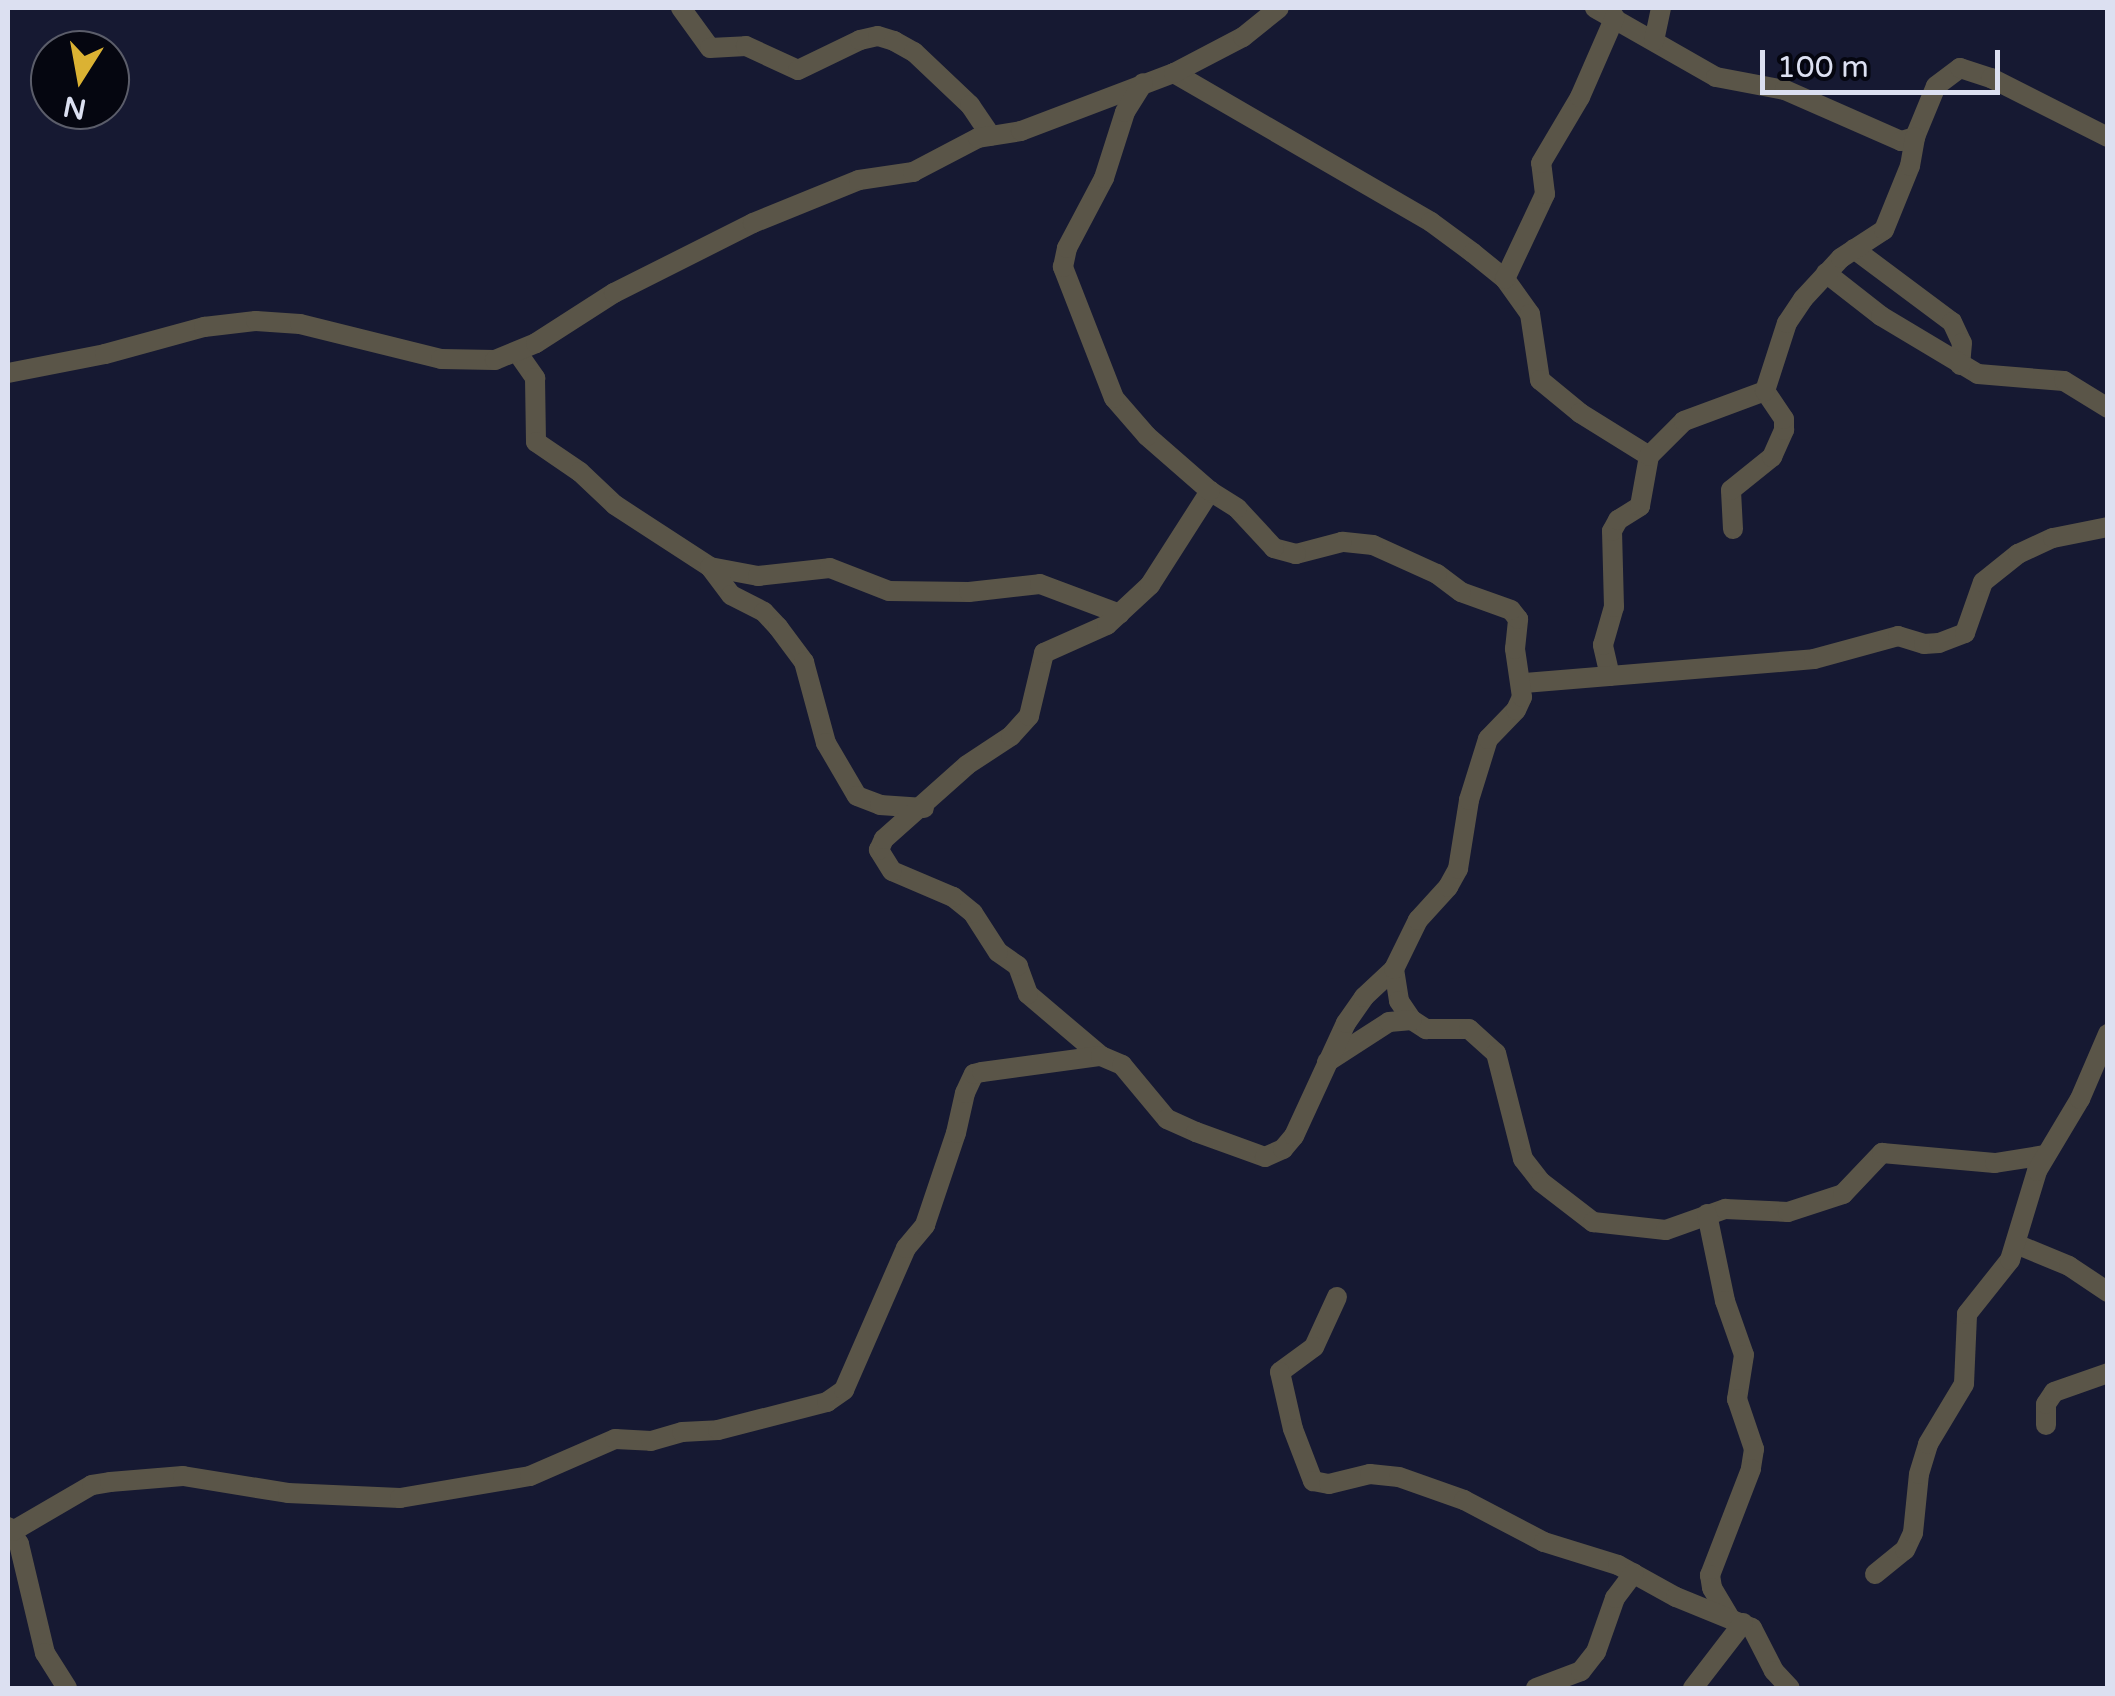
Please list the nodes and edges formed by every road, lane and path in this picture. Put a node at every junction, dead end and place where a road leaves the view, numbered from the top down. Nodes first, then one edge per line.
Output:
1 (681, 8) edge
2 (1278, 8) edge
3 (1595, 8) edge
4 (1661, 8) edge
5 (1615, 18) junction
6 (1654, 41) junction
7 (1174, 73) junction
8 (1143, 83) junction
9 (990, 136) junction
10 (1914, 137) junction
11 (2108, 137) edge
12 (1854, 249) junction
13 (1826, 273) junction
14 (1505, 279) junction
15 (517, 352) junction
16 (1960, 365) junction
17 (8, 373) edge
18 (1764, 391) junction
19 (2108, 408) edge
20 (1649, 456) junction
21 (1210, 491) junction
22 (2108, 526) edge
23 (1733, 528) dead end
24 (710, 567) junction
25 (1120, 614) junction
26 (1610, 676) junction
27 (1524, 683) junction
28 (924, 808) junction
29 (1394, 969) junction
30 (1412, 1020) junction
31 (2108, 1034) edge
32 (1102, 1056) junction
33 (1327, 1062) junction
34 (2046, 1155) junction
35 (1707, 1214) junction
36 (2016, 1244) junction
37 (2108, 1292) edge
38 (1337, 1297) dead end
39 (2108, 1373) edge
40 (2046, 1424) dead end
41 (10, 1529) edge
42 (1634, 1573) junction
43 (1875, 1574) dead end
44 (1736, 1620) junction
45 (67, 1688) edge
46 (1536, 1688) edge
47 (1693, 1688) edge
48 (1790, 1688) edge

1 - 9 street
2 - 7 street
3 - 5 street
4 - 6 street
5 - 6 street
5 - 14 street
6 - 10 street
7 - 8 street
7 - 14 street
8 - 9 street
8 - 21 street
9 - 15 street
10 - 11 street
10 - 12 street
12 - 13 street
12 - 16 street
13 - 16 street
13 - 18 street
14 - 20 street
15 - 17 street
15 - 24 street
16 - 19 street
18 - 20 street
18 - 23 street
20 - 26 street
21 - 25 street
21 - 27 street
22 - 26 street
24 - 25 street
24 - 28 street
25 - 28 street
26 - 27 street
27 - 29 street
28 - 32 street
29 - 30 street
29 - 33 street
30 - 33 street
30 - 35 street
31 - 34 street
32 - 33 street
32 - 41 street
34 - 35 street
34 - 36 street
35 - 44 street
36 - 37 street
36 - 43 street
38 - 42 street
39 - 40 street
41 - 45 street
42 - 44 street
42 - 46 street
44 - 47 street
44 - 48 street

